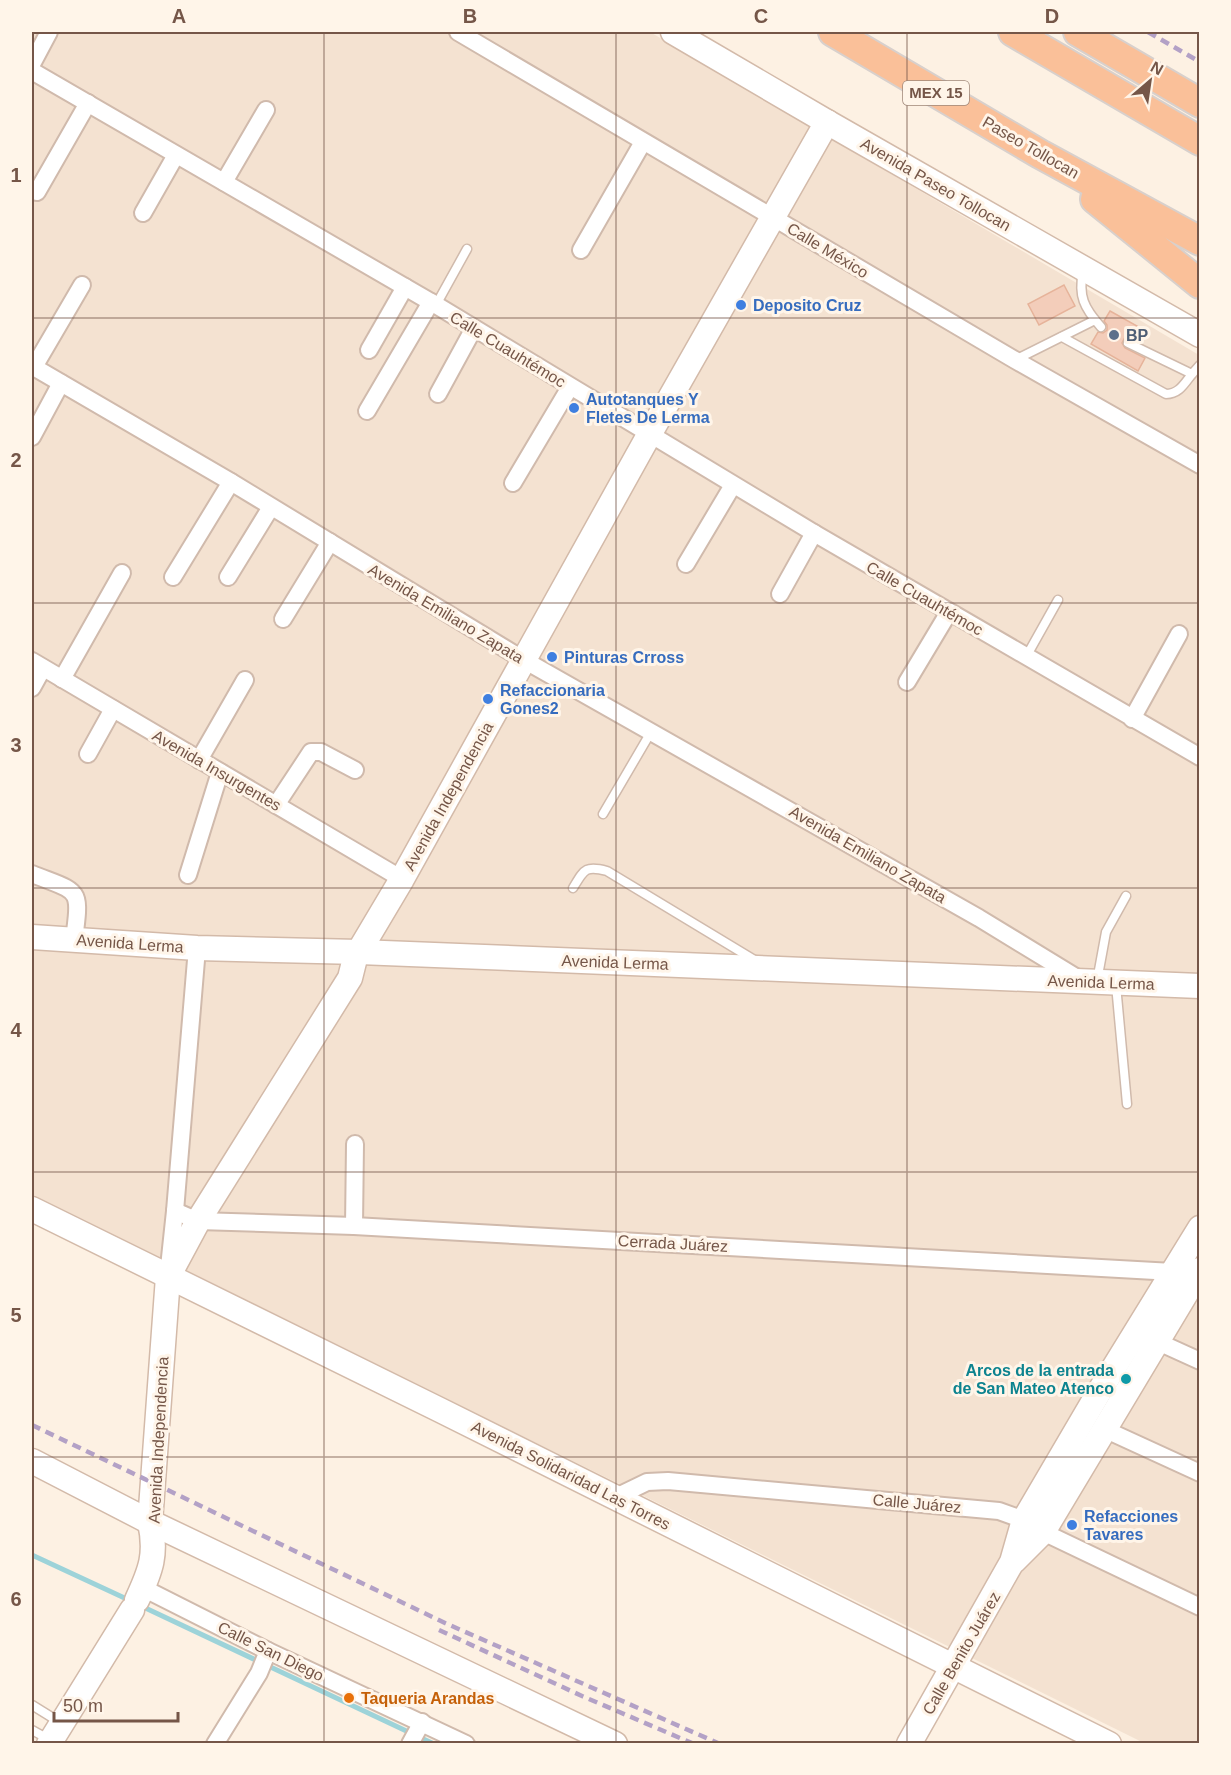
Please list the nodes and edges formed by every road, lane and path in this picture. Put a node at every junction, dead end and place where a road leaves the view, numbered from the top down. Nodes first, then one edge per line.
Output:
1 (49, 32) edge
2 (458, 32) edge
3 (673, 32) edge
4 (833, 32) edge
5 (1013, 32) edge
6 (1078, 32) edge
7 (32, 64) edge
8 (32, 71) edge
9 (1200, 103) edge
10 (88, 104) junction
11 (266, 110) dead end
12 (827, 122) junction
13 (1200, 141) edge
14 (643, 142) junction
15 (1040, 154) junction
16 (176, 155) junction
17 (224, 182) junction
18 (37, 192) dead end
19 (143, 213) dead end
20 (772, 217) junction
21 (1200, 241) edge
22 (467, 249) dead end
23 (580, 250) dead end
24 (1083, 268) junction
25 (1200, 284) edge
26 (82, 285) dead end
27 (405, 287) junction
28 (434, 304) junction
29 (474, 328) junction
30 (1200, 335) edge
31 (1062, 337) junction
32 (1128, 343) dead end
33 (369, 350) dead end
34 (1015, 360) junction
35 (1200, 365) edge
36 (33, 366) edge
37 (1192, 374) junction
38 (61, 383) junction
39 (570, 387) junction
40 (438, 394) dead end
41 (367, 411) dead end
42 (649, 435) junction
43 (32, 437) edge
44 (1200, 465) edge
45 (231, 482) junction
46 (513, 483) dead end
47 (733, 485) junction
48 (271, 507) junction
49 (814, 533) junction
50 (330, 542) junction
51 (686, 564) dead end
52 (122, 573) dead end
53 (228, 576) dead end
54 (173, 577) dead end
55 (780, 594) dead end
56 (1058, 600) dead end
57 (949, 612) junction
58 (283, 619) dead end
59 (1179, 634) dead end
60 (1026, 657) junction
61 (524, 660) junction
62 (37, 664) edge
63 (62, 679) junction
64 (245, 680) dead end
65 (907, 682) dead end
66 (32, 688) edge
67 (113, 709) junction
68 (1132, 719) junction
69 (651, 732) junction
70 (88, 754) dead end
71 (1200, 758) edge
72 (199, 759) junction
73 (355, 770) dead end
74 (220, 772) junction
75 (276, 805) junction
76 (603, 814) dead end
77 (32, 874) edge
78 (188, 876) dead end
79 (402, 879) junction
80 (573, 888) dead end
81 (1126, 896) dead end
82 (32, 937) edge
83 (74, 940) junction
84 (196, 957) junction
85 (355, 963) junction
86 (768, 968) junction
87 (1098, 982) junction
88 (1200, 986) edge
89 (1127, 1104) dead end
90 (356, 1144) dead end
91 (32, 1209) edge
92 (175, 1211) junction
93 (198, 1221) junction
94 (354, 1226) junction
95 (1200, 1228) edge
96 (1200, 1269) edge
97 (1173, 1272) junction
98 (168, 1277) junction
99 (1156, 1341) junction
100 (1200, 1361) edge
101 (1104, 1429) junction
102 (32, 1461) edge
103 (1200, 1473) edge
104 (616, 1497) junction
105 (150, 1522) junction
106 (1034, 1526) junction
107 (137, 1599) junction
108 (1200, 1607) edge
109 (264, 1661) junction
110 (954, 1666) junction
111 (32, 1705) edge
112 (48, 1734) edge
113 (416, 1734) edge
114 (215, 1743) edge
115 (464, 1743) edge
116 (615, 1743) edge
117 (909, 1743) edge
118 (1109, 1743) edge

1 - 7 street
2 - 14 street, Calle México
3 - 12 main road, Avenida Paseo Tollocan
4 - 15 highway, Paseo Tollocan / MEX 15
5 - 13 highway
6 - 9 highway
8 - 10 street, Calle Cuauhtémoc
10 - 16 street, Calle Cuauhtémoc
10 - 18 street
11 - 17 street
12 - 20 main road, Avenida Independencia
12 - 24 main road, Avenida Paseo Tollocan
14 - 20 street, Calle México
14 - 23 street
15 - 21 highway, Paseo Tollocan / MEX 15
15 - 25 highway
16 - 17 street, Calle Cuauhtémoc
16 - 19 street
17 - 27 street, Calle Cuauhtémoc
20 - 34 street, Calle México
20 - 42 main road, Avenida Independencia
22 - 28 lane
24 - 30 main road, Avenida Paseo Tollocan
24 - 31 lane
26 - 36 street
27 - 28 street, Calle Cuauhtémoc
27 - 33 street
28 - 29 street, Calle Cuauhtémoc
28 - 41 street
29 - 39 street, Calle Cuauhtémoc
29 - 40 street
31 - 34 lane
31 - 37 lane
32 - 37 lane
34 - 44 street, Calle México
35 - 37 lane
36 - 38 street, Avenida Emiliano Zapata
38 - 43 street
38 - 45 street, Avenida Emiliano Zapata
39 - 42 street, Calle Cuauhtémoc
39 - 46 street
42 - 47 street, Calle Cuauhtémoc
42 - 61 main road, Avenida Independencia
45 - 48 street, Avenida Emiliano Zapata
45 - 54 street
47 - 49 street, Calle Cuauhtémoc
47 - 51 street
48 - 50 street, Avenida Emiliano Zapata
48 - 53 street
49 - 55 street
49 - 57 street, Calle Cuauhtémoc
50 - 58 street
50 - 61 street, Avenida Emiliano Zapata
52 - 63 street
56 - 60 lane
57 - 60 street, Calle Cuauhtémoc
57 - 65 street
59 - 68 street
60 - 68 street, Calle Cuauhtémoc
61 - 69 street, Avenida Emiliano Zapata
61 - 79 main road, Avenida Independencia
62 - 63 street, Avenida Insurgentes
62 - 66 street
63 - 67 street, Avenida Insurgentes
64 - 72 street
67 - 70 street
67 - 72 street, Avenida Insurgentes
68 - 71 street, Calle Cuauhtémoc
69 - 76 lane
69 - 87 street, Avenida Emiliano Zapata
72 - 74 street, Avenida Insurgentes
73 - 75 street
74 - 75 street, Avenida Insurgentes
74 - 78 street
75 - 79 street, Avenida Insurgentes
77 - 83 street
79 - 85 main road, Avenida Independencia
80 - 86 lane
81 - 87 lane
82 - 83 main road, Avenida Lerma
83 - 84 main road, Avenida Lerma
84 - 85 main road, Avenida Lerma
84 - 92 street, Avenida Independencia
85 - 86 main road, Avenida Lerma
85 - 93 main road, Avenida Independencia
86 - 87 main road, Avenida Lerma
87 - 88 main road, Avenida Lerma
87 - 89 lane
90 - 94 street
91 - 98 main road, Avenida Solidaridad Las Torres
92 - 93 street, Cerrada Juárez
92 - 98 street, Avenida Independencia
93 - 94 street, Cerrada Juárez
93 - 98 main road, Avenida Independencia
94 - 97 street, Cerrada Juárez
95 - 97 main road, Calle Benito Juárez
96 - 99 main road, Calle Benito Juárez
97 - 106 main road, Calle Benito Juárez
98 - 104 main road, Avenida Solidaridad Las Torres
98 - 105 main road, Avenida Independencia
99 - 100 street
99 - 101 main road, Calle Benito Juárez
101 - 103 street
101 - 106 main road, Calle Benito Juárez
102 - 105 main road
104 - 106 street, Calle Juárez
104 - 110 main road, Avenida Solidaridad Las Torres
105 - 107 main road, Avenida Independencia
105 - 116 main road
106 - 108 street, Calle Juárez
106 - 110 main road, Calle Benito Juárez
107 - 109 street, Calle San Diego
107 - 112 main road, Avenida Independencia
109 - 113 street, Calle San Diego
109 - 114 street
110 - 117 main road, Calle Benito Juárez
110 - 118 main road, Avenida Solidaridad Las Torres
111 - 112 lane
113 - 115 street, Calle San Diego

